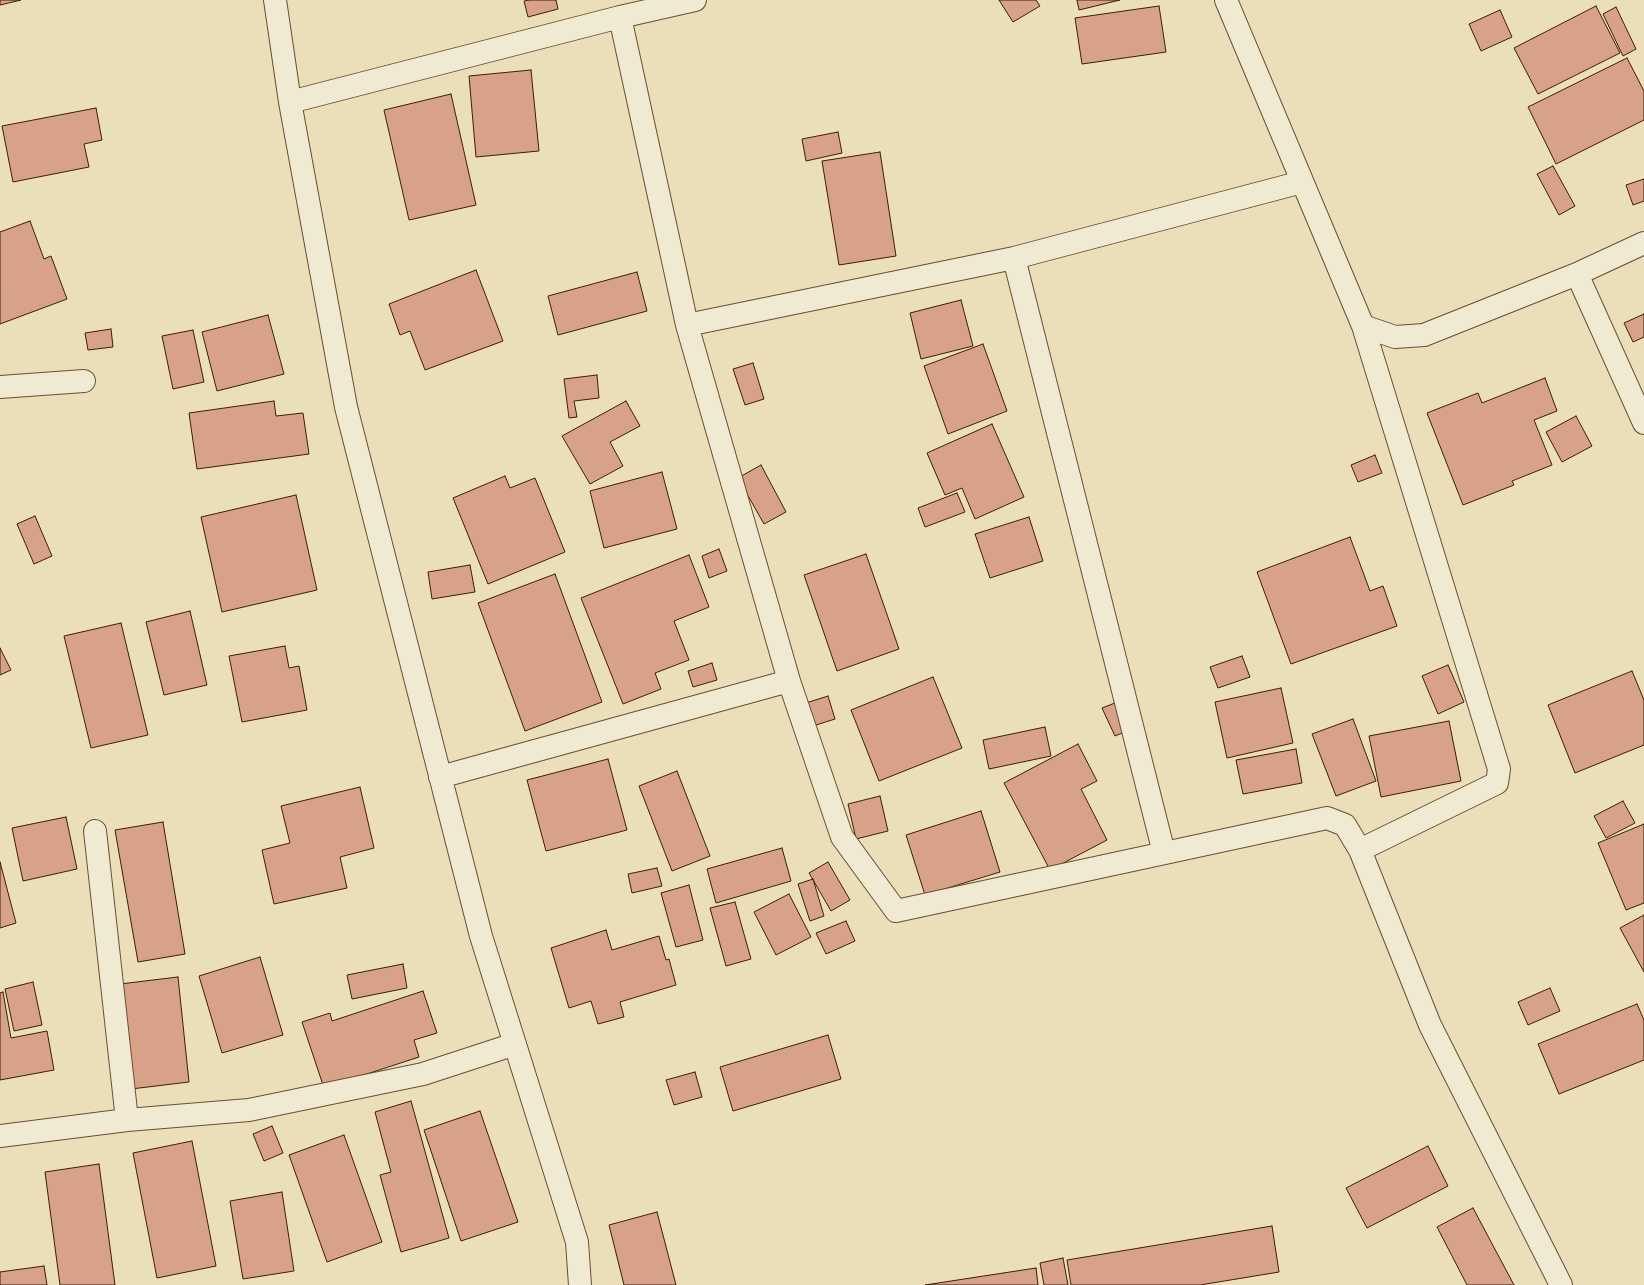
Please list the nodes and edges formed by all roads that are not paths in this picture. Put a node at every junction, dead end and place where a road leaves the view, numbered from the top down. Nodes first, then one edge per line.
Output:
1 (275, 0) edge
2 (694, 0) edge
3 (1226, 0) edge
4 (620, 17) junction
5 (290, 102) junction
6 (1302, 182) junction
7 (1644, 243) edge
8 (1014, 258) junction
9 (1577, 274) junction
10 (687, 324) junction
11 (1363, 326) junction
12 (84, 381) dead end
13 (0, 387) edge
14 (1644, 423) edge
15 (789, 681) junction
16 (440, 777) junction
17 (95, 831) dead end
18 (1360, 850) junction
19 (1164, 853) junction
20 (515, 1044) junction
21 (127, 1120) junction
22 (0, 1136) edge
23 (580, 1285) edge
24 (1561, 1285) edge

1 - 5 street
2 - 4 street
3 - 6 street
4 - 5 street
4 - 10 street
5 - 16 street
6 - 8 street
6 - 11 street
7 - 9 street
8 - 10 street
8 - 19 street
9 - 11 street
9 - 14 street
10 - 15 street
11 - 18 street
12 - 13 street
15 - 16 street
15 - 19 street
16 - 20 street
17 - 21 street
18 - 19 street
18 - 24 street
20 - 21 street
20 - 23 street
21 - 22 street

